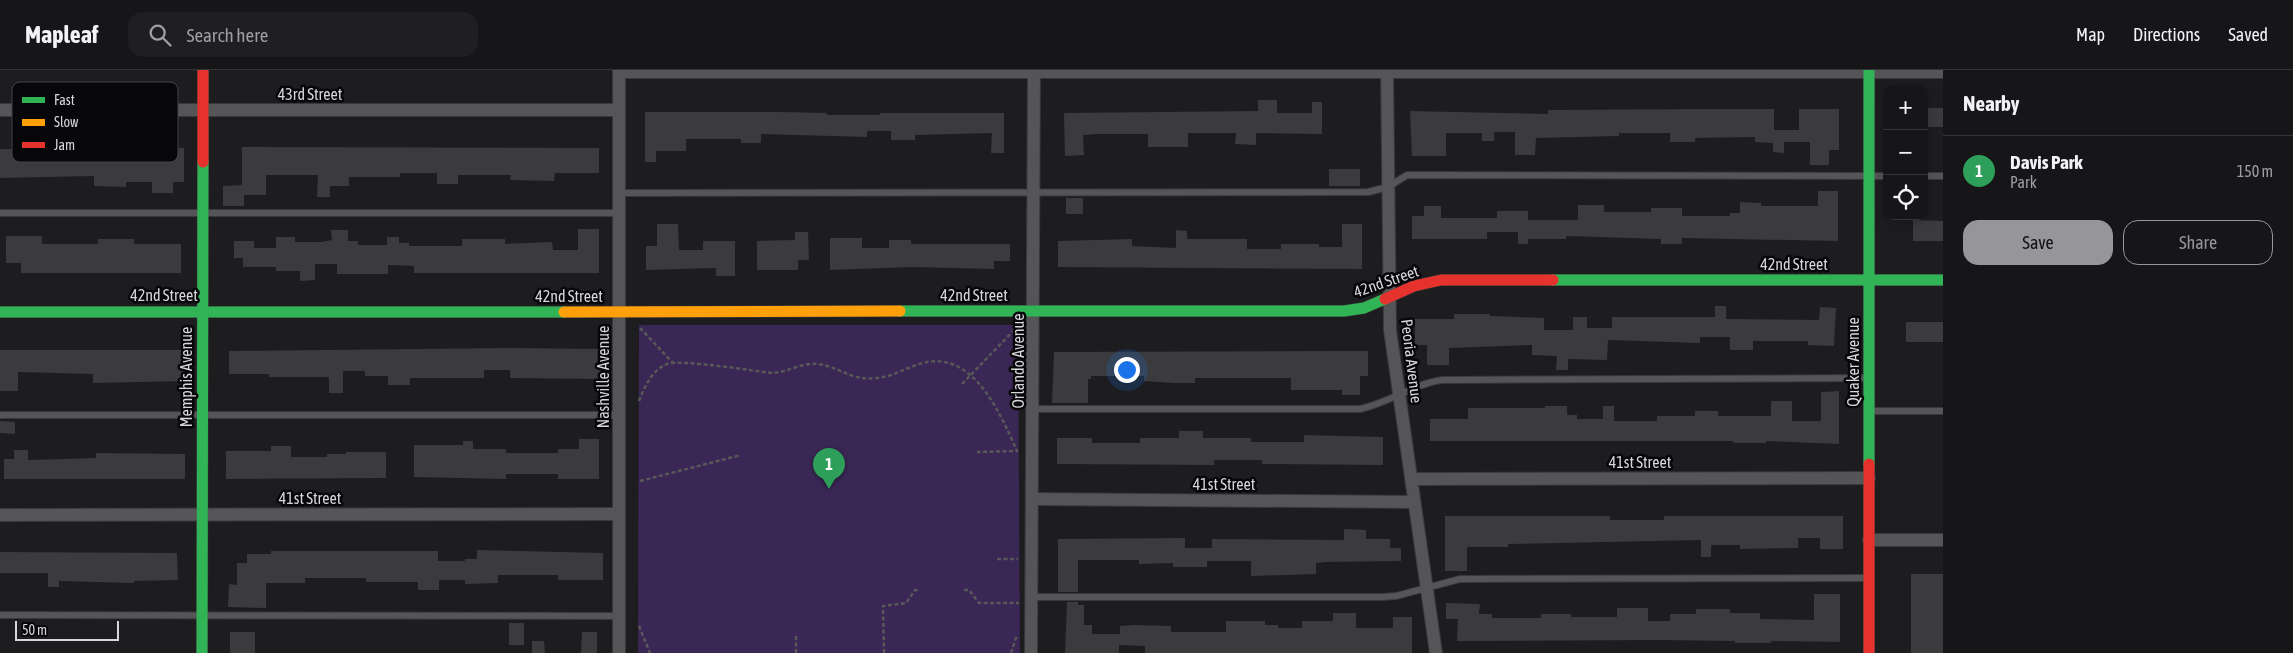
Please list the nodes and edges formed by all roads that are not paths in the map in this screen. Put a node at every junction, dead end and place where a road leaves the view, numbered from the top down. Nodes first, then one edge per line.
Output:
1 (202, 70) edge
2 (619, 71) edge
3 (1034, 71) edge
4 (1387, 71) edge
5 (1869, 71) edge
6 (1943, 72) edge
7 (178, 110) edge
8 (202, 110) junction
9 (619, 110) junction
10 (1869, 176) junction
11 (1883, 176) edge
12 (1928, 176) edge
13 (1943, 176) edge
14 (1388, 188) junction
15 (1034, 192) junction
16 (619, 193) junction
17 (0, 213) edge
18 (202, 213) junction
19 (619, 213) junction
20 (1869, 280) junction
21 (1943, 280) edge
22 (1388, 297) junction
23 (0, 312) edge
24 (202, 312) junction
25 (1034, 312) junction
26 (619, 313) junction
27 (1869, 378) junction
28 (1400, 395) junction
29 (1034, 409) junction
30 (1869, 411) junction
31 (1943, 411) edge
32 (0, 415) edge
33 (203, 415) junction
34 (619, 415) junction
35 (1869, 478) junction
36 (1411, 479) junction
37 (1033, 499) junction
38 (1414, 502) junction
39 (0, 514) edge
40 (203, 514) junction
41 (619, 514) junction
42 (1869, 540) junction
43 (1943, 540) edge
44 (1869, 578) junction
45 (1427, 586) junction
46 (1032, 597) junction
47 (0, 615) edge
48 (202, 615) junction
49 (619, 616) junction
50 (202, 653) edge
51 (619, 653) edge
52 (1031, 653) edge
53 (1436, 653) edge
54 (1870, 653) edge

1 - 8 street, Memphis Avenue
2 - 3 street
2 - 9 street, Nashville Avenue
3 - 4 street
3 - 15 street, Orlando Avenue
4 - 5 street
4 - 14 street, Peoria Avenue
5 - 6 street
5 - 10 street, Quaker Avenue
7 - 8 street, 43rd Street
8 - 9 street, 43rd Street
8 - 18 street, Memphis Avenue
9 - 16 street, Nashville Avenue
10 - 11 lane
10 - 14 lane
10 - 20 street, Quaker Avenue
12 - 13 lane
14 - 15 lane
14 - 22 street, Peoria Avenue
15 - 16 lane
15 - 25 street, Orlando Avenue
16 - 19 street, Nashville Avenue
17 - 18 lane
18 - 19 lane
18 - 24 street, Memphis Avenue
19 - 26 street, Nashville Avenue
20 - 21 street, 42nd Street
20 - 22 street, 42nd Street
20 - 27 street, Quaker Avenue
22 - 25 street, 42nd Street
22 - 28 street, Peoria Avenue
23 - 24 street, 42nd Street
24 - 26 street, 42nd Street
24 - 33 street, Memphis Avenue
25 - 26 street, 42nd Street
25 - 29 street, Orlando Avenue
26 - 34 street, Nashville Avenue
27 - 28 lane
27 - 30 street, Quaker Avenue
28 - 29 lane
28 - 36 street, Peoria Avenue
29 - 37 street, Orlando Avenue
30 - 31 lane
30 - 35 street, Quaker Avenue
32 - 33 lane
33 - 34 lane
33 - 40 street, Memphis Avenue
34 - 41 street, Nashville Avenue
35 - 36 street, 41st Street
35 - 42 street, Quaker Avenue
36 - 38 street, Peoria Avenue
37 - 38 street, 41st Street
37 - 46 street, Orlando Avenue
38 - 45 street, Peoria Avenue
39 - 40 street, 41st Street
40 - 41 street, 41st Street
40 - 48 street, Memphis Avenue
41 - 49 street, Nashville Avenue
42 - 43 street
42 - 44 street, Quaker Avenue
44 - 45 lane
44 - 54 street, Quaker Avenue
45 - 46 lane
45 - 53 street, Peoria Avenue
46 - 52 street, Orlando Avenue
47 - 48 lane
48 - 49 lane
48 - 50 street, Memphis Avenue
49 - 51 street, Nashville Avenue

